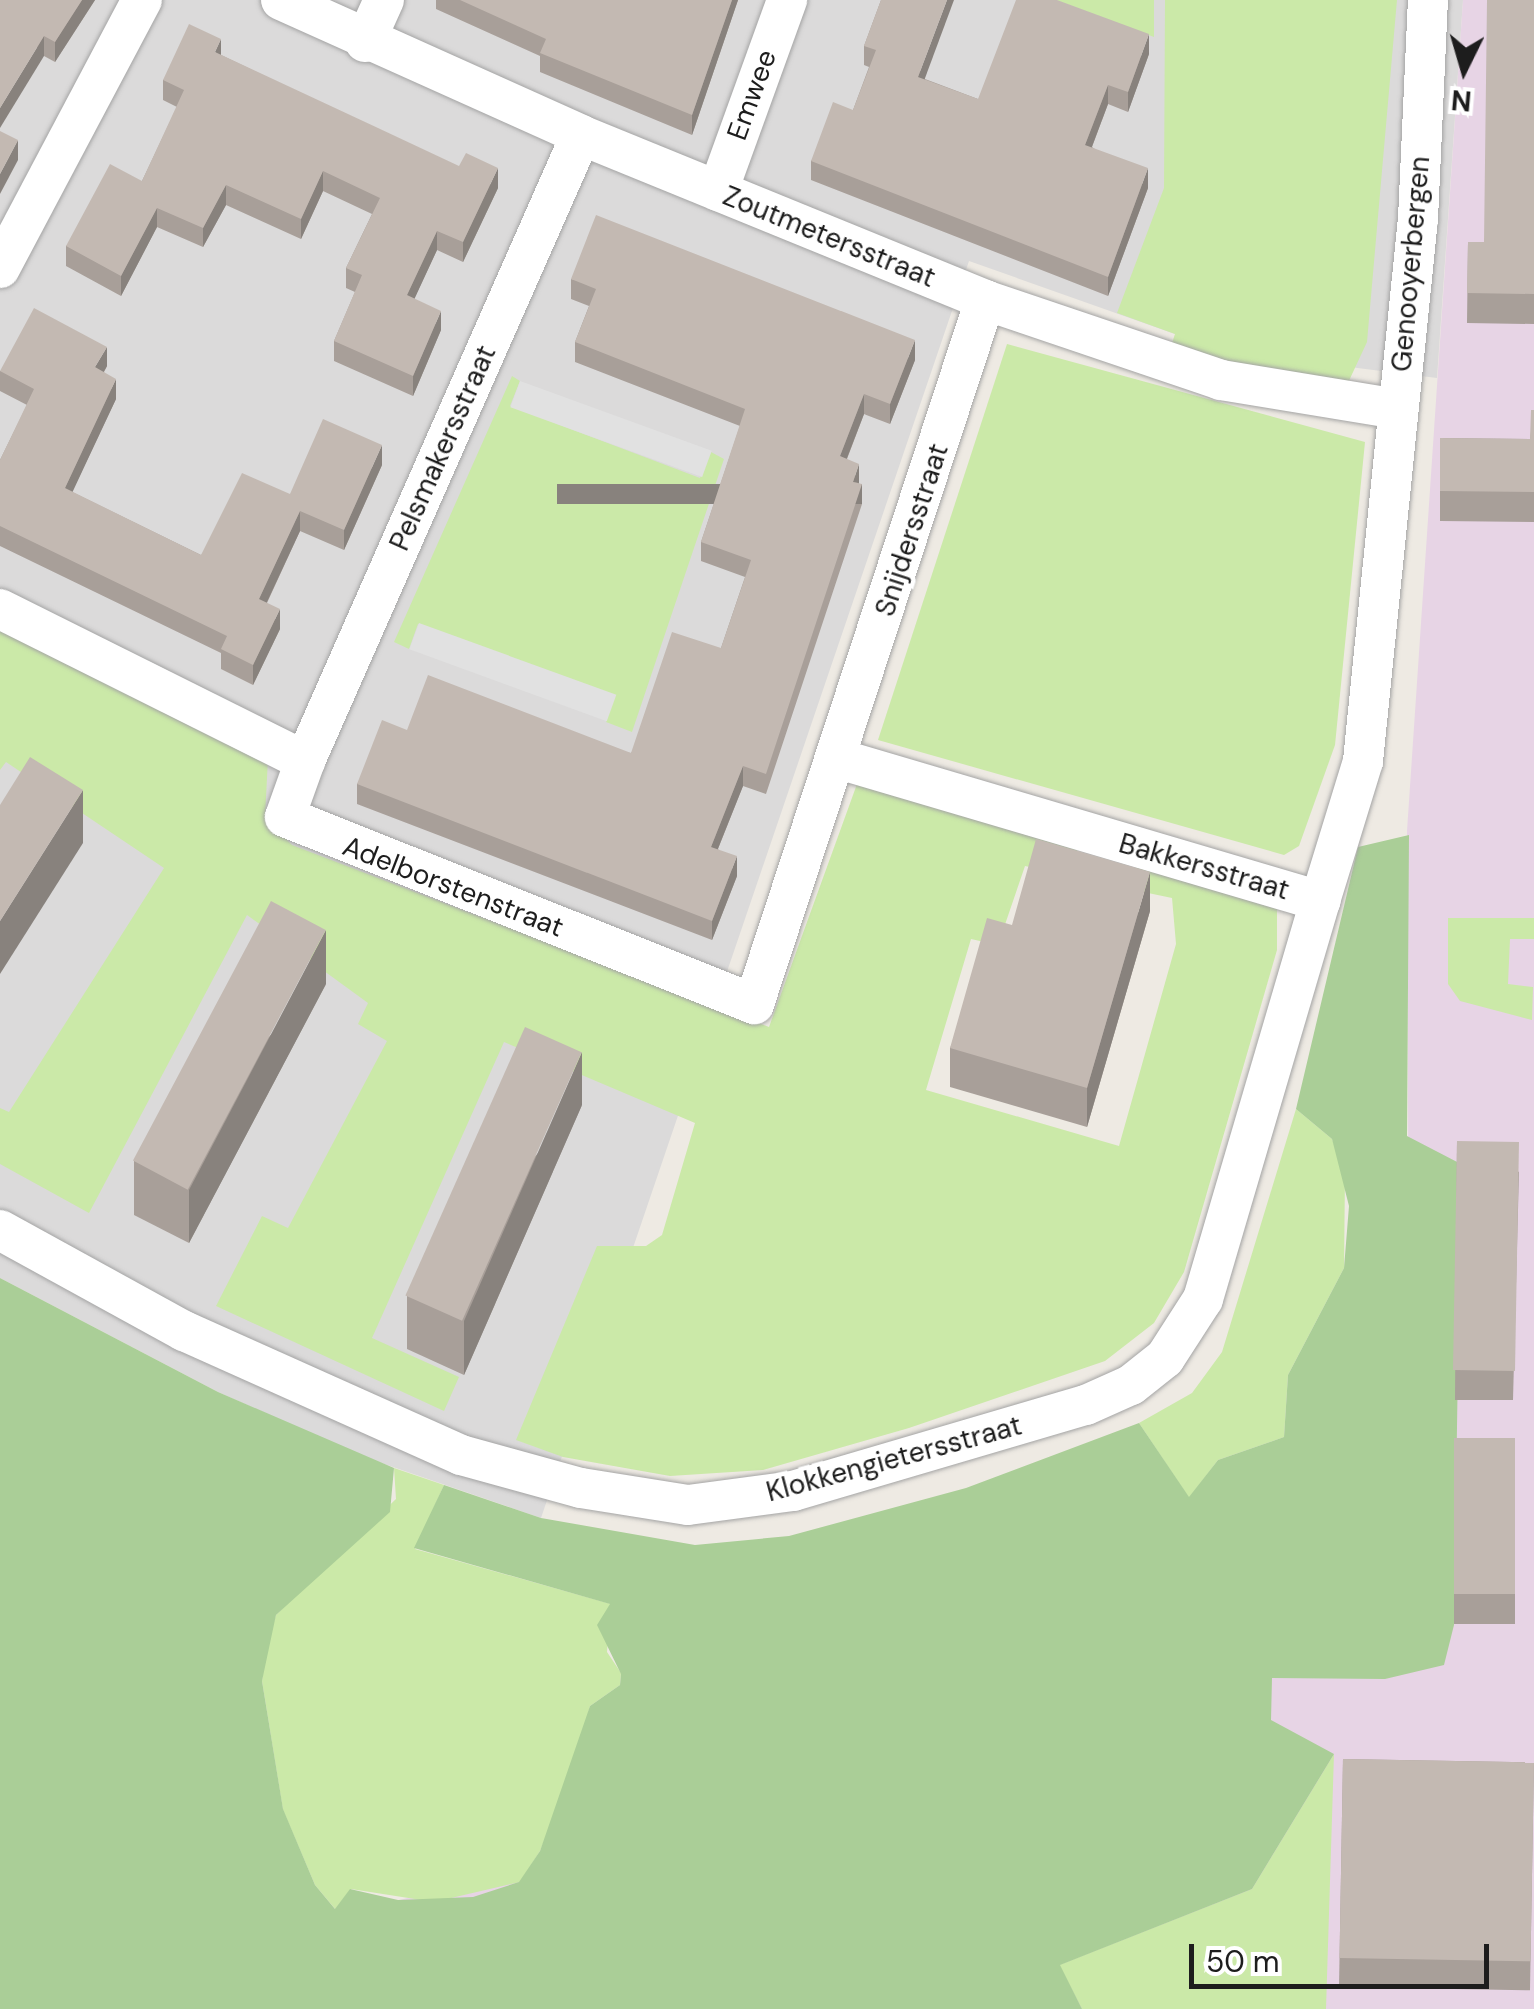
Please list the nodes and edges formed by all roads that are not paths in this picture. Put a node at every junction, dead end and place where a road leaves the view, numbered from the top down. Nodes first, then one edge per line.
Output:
1 (142, 0) edge
2 (281, 0) edge
3 (384, 0) edge
4 (787, 0) edge
5 (1428, 0) edge
6 (364, 42) junction
7 (581, 135) junction
8 (718, 191) junction
9 (0, 268) edge
10 (985, 300) junction
11 (1398, 409) junction
12 (0, 609) edge
13 (839, 759) junction
14 (305, 761) junction
15 (1320, 901) junction
16 (0, 1230) edge

1 - 9 street
2 - 6 street, Zoutmetersstraat
3 - 6 street
4 - 8 street, Emwee
5 - 11 street, Genooyerbergen
6 - 7 street, Zoutmetersstraat
7 - 8 street, Zoutmetersstraat
7 - 14 street, Pelsmakersstraat
8 - 10 street, Zoutmetersstraat
10 - 11 street, Zoutmetersstraat
10 - 13 street, Snijdersstraat
11 - 15 street, Bakkersstraat
12 - 14 street
13 - 14 street, Adelborstenstraat
13 - 15 street, Bakkersstraat
15 - 16 street, Klokkengietersstraat

